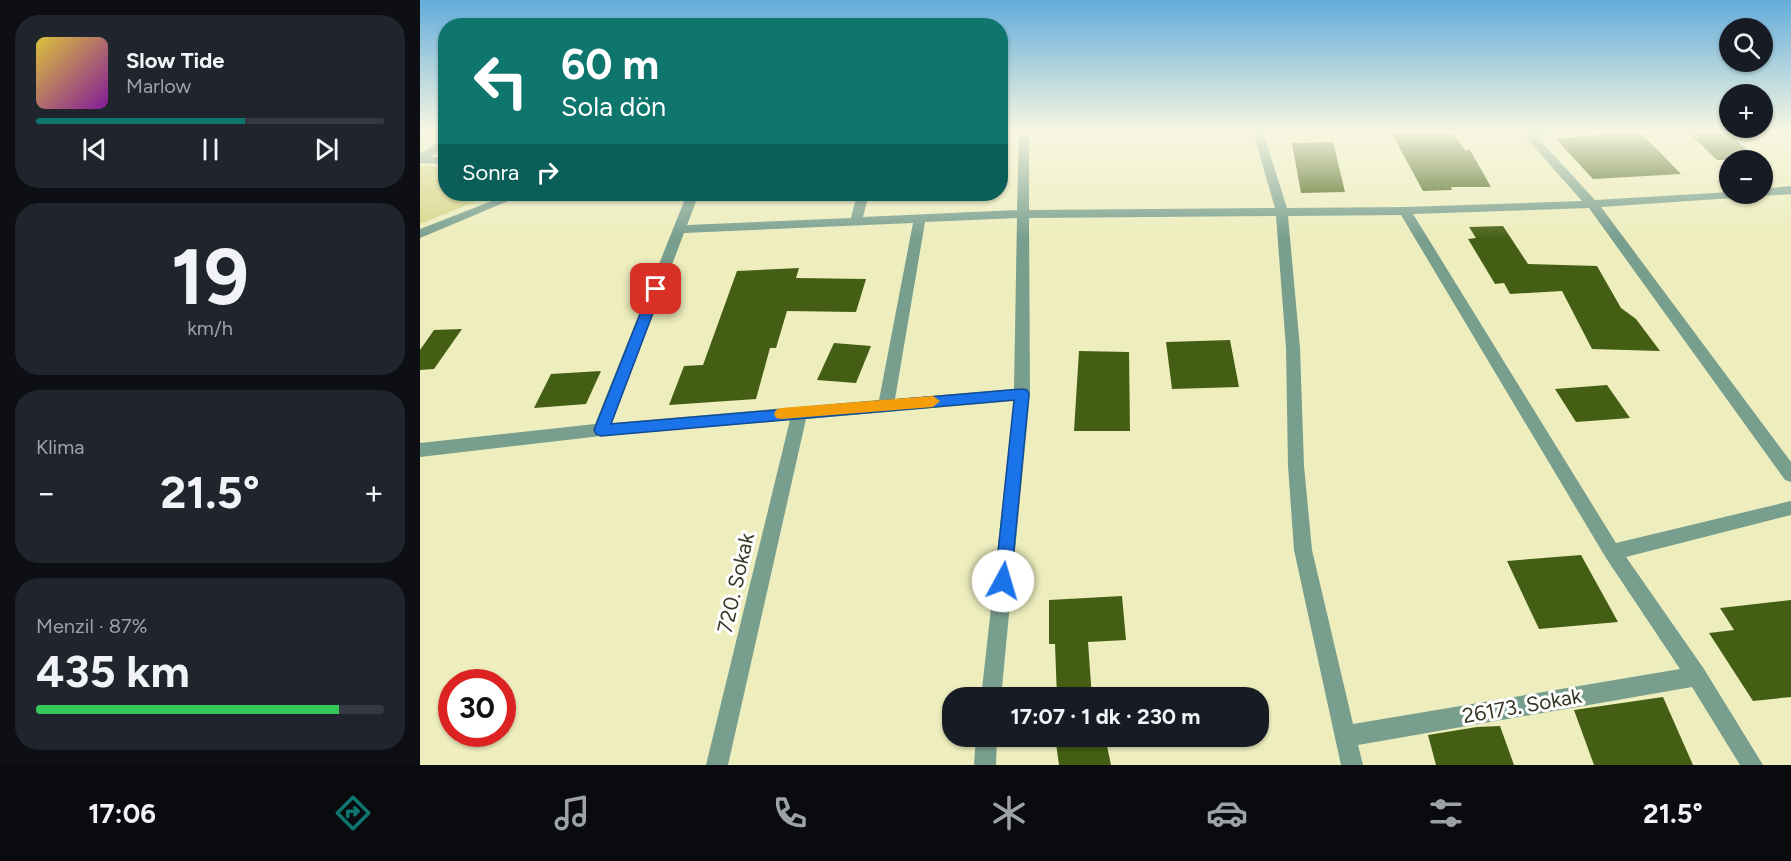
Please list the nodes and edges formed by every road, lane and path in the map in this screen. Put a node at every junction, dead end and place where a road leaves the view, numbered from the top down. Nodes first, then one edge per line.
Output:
1 (1024, 168) edge
2 (1269, 168) edge
3 (1559, 168) edge
4 (1791, 190) edge
5 (1773, 192) edge
6 (1719, 196) edge
7 (502, 201) edge
8 (690, 201) edge
9 (861, 201) edge
10 (1592, 204) junction
11 (1282, 211) junction
12 (1406, 211) junction
13 (1023, 214) junction
14 (920, 218) junction
15 (856, 221) junction
16 (680, 229) junction
17 (420, 234) edge
18 (1022, 394) junction
19 (886, 405) junction
20 (800, 412) junction
21 (601, 430) junction
22 (420, 450) edge
23 (1791, 475) edge
24 (1791, 508) edge
25 (1612, 552) junction
26 (1697, 676) junction
27 (992, 687) edge
28 (1347, 736) junction
29 (986, 747) edge
30 (717, 765) edge
31 (985, 765) edge
32 (1352, 765) edge
33 (1752, 765) edge

1 - 13 street
2 - 11 street
3 - 10 street
4 - 5 street
6 - 10 street
7 - 17 street
8 - 16 street
9 - 15 street
10 - 12 street
10 - 23 street
11 - 12 street
11 - 13 street
11 - 28 street
12 - 25 street
13 - 14 street
13 - 18 street
14 - 15 street
14 - 19 street
15 - 16 street
16 - 21 street
18 - 19 street
18 - 27 street
19 - 20 street
20 - 21 street
20 - 30 street, 720. Sokak
21 - 22 street
24 - 25 street
25 - 26 street
26 - 28 street, 26173. Sokak
26 - 33 street
28 - 32 street
29 - 31 street

